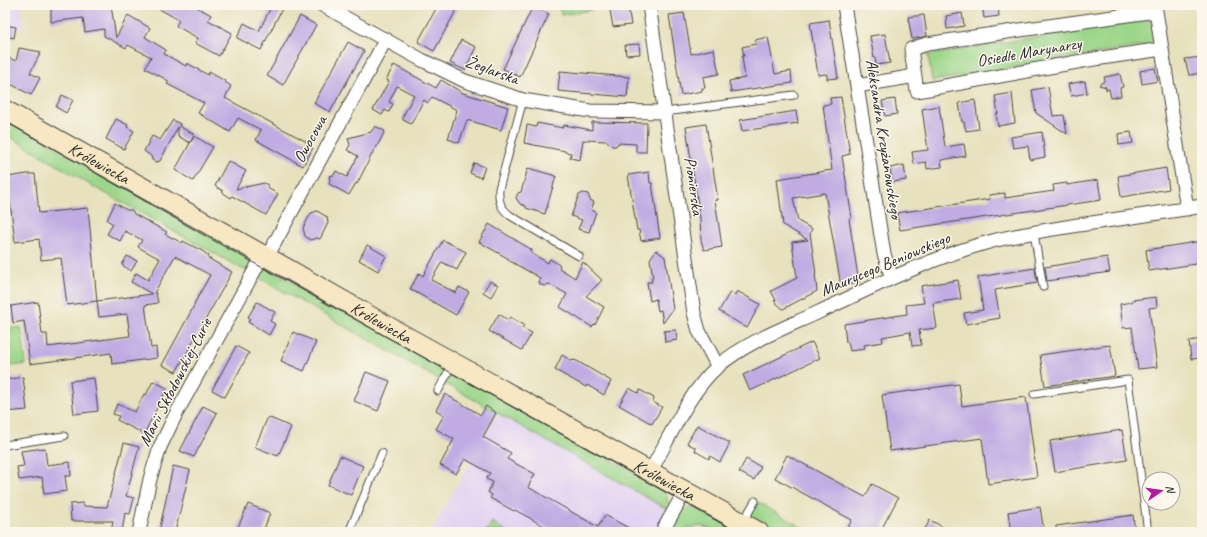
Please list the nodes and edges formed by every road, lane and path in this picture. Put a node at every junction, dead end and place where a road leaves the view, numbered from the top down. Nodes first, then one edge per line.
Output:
1 (322, 5) edge
2 (649, 5) edge
3 (844, 5) edge
4 (386, 39) junction
5 (1162, 49) junction
6 (915, 76) junction
7 (857, 86) junction
8 (794, 95) dead end
9 (523, 100) junction
10 (5, 110) edge
11 (665, 112) junction
12 (1202, 206) edge
13 (1187, 209) junction
14 (1034, 233) junction
15 (265, 256) junction
16 (579, 256) dead end
17 (892, 278) junction
18 (1043, 288) dead end
19 (453, 363) junction
20 (718, 367) junction
21 (438, 391) dead end
22 (1034, 394) dead end
23 (64, 436) dead end
24 (5, 445) edge
25 (382, 453) dead end
26 (650, 472) junction
27 (685, 491) junction
28 (754, 501) dead end
29 (742, 523) junction
30 (139, 532) edge
31 (349, 532) edge
32 (662, 532) edge
33 (759, 532) edge
34 (1148, 532) edge

1 - 4 street, Żeglarska
2 - 11 street, Pionierska
3 - 7 street, Aleksandra Krzyżanowskiego
4 - 9 street, Żeglarska
4 - 15 street, Owocowa
5 - 6 street, Osiedle Marynarzy
5 - 6 street, Osiedle Marynarzy
5 - 13 street, Osiedle Marynarzy
6 - 7 street
7 - 17 street, Aleksandra Krzyżanowskiego
8 - 11 lane
9 - 11 street, Żeglarska
9 - 16 lane
10 - 15 main road, Królewiecka
11 - 20 street, Pionierska
12 - 13 street, Maurycego Beniowskiego
13 - 14 street, Maurycego Beniowskiego
14 - 17 street, Maurycego Beniowskiego
14 - 18 lane
15 - 19 main road, Królewiecka
15 - 30 street, Marii Skłodowskiej-Curie
17 - 20 street, Maurycego Beniowskiego
19 - 21 lane
19 - 26 main road, Królewiecka
20 - 26 street, Maurycego Beniowskiego
22 - 34 lane
23 - 24 lane
25 - 31 lane
26 - 27 main road, Królewiecka
27 - 29 main road, Królewiecka
27 - 32 street
28 - 29 lane
29 - 33 main road, Królewiecka

